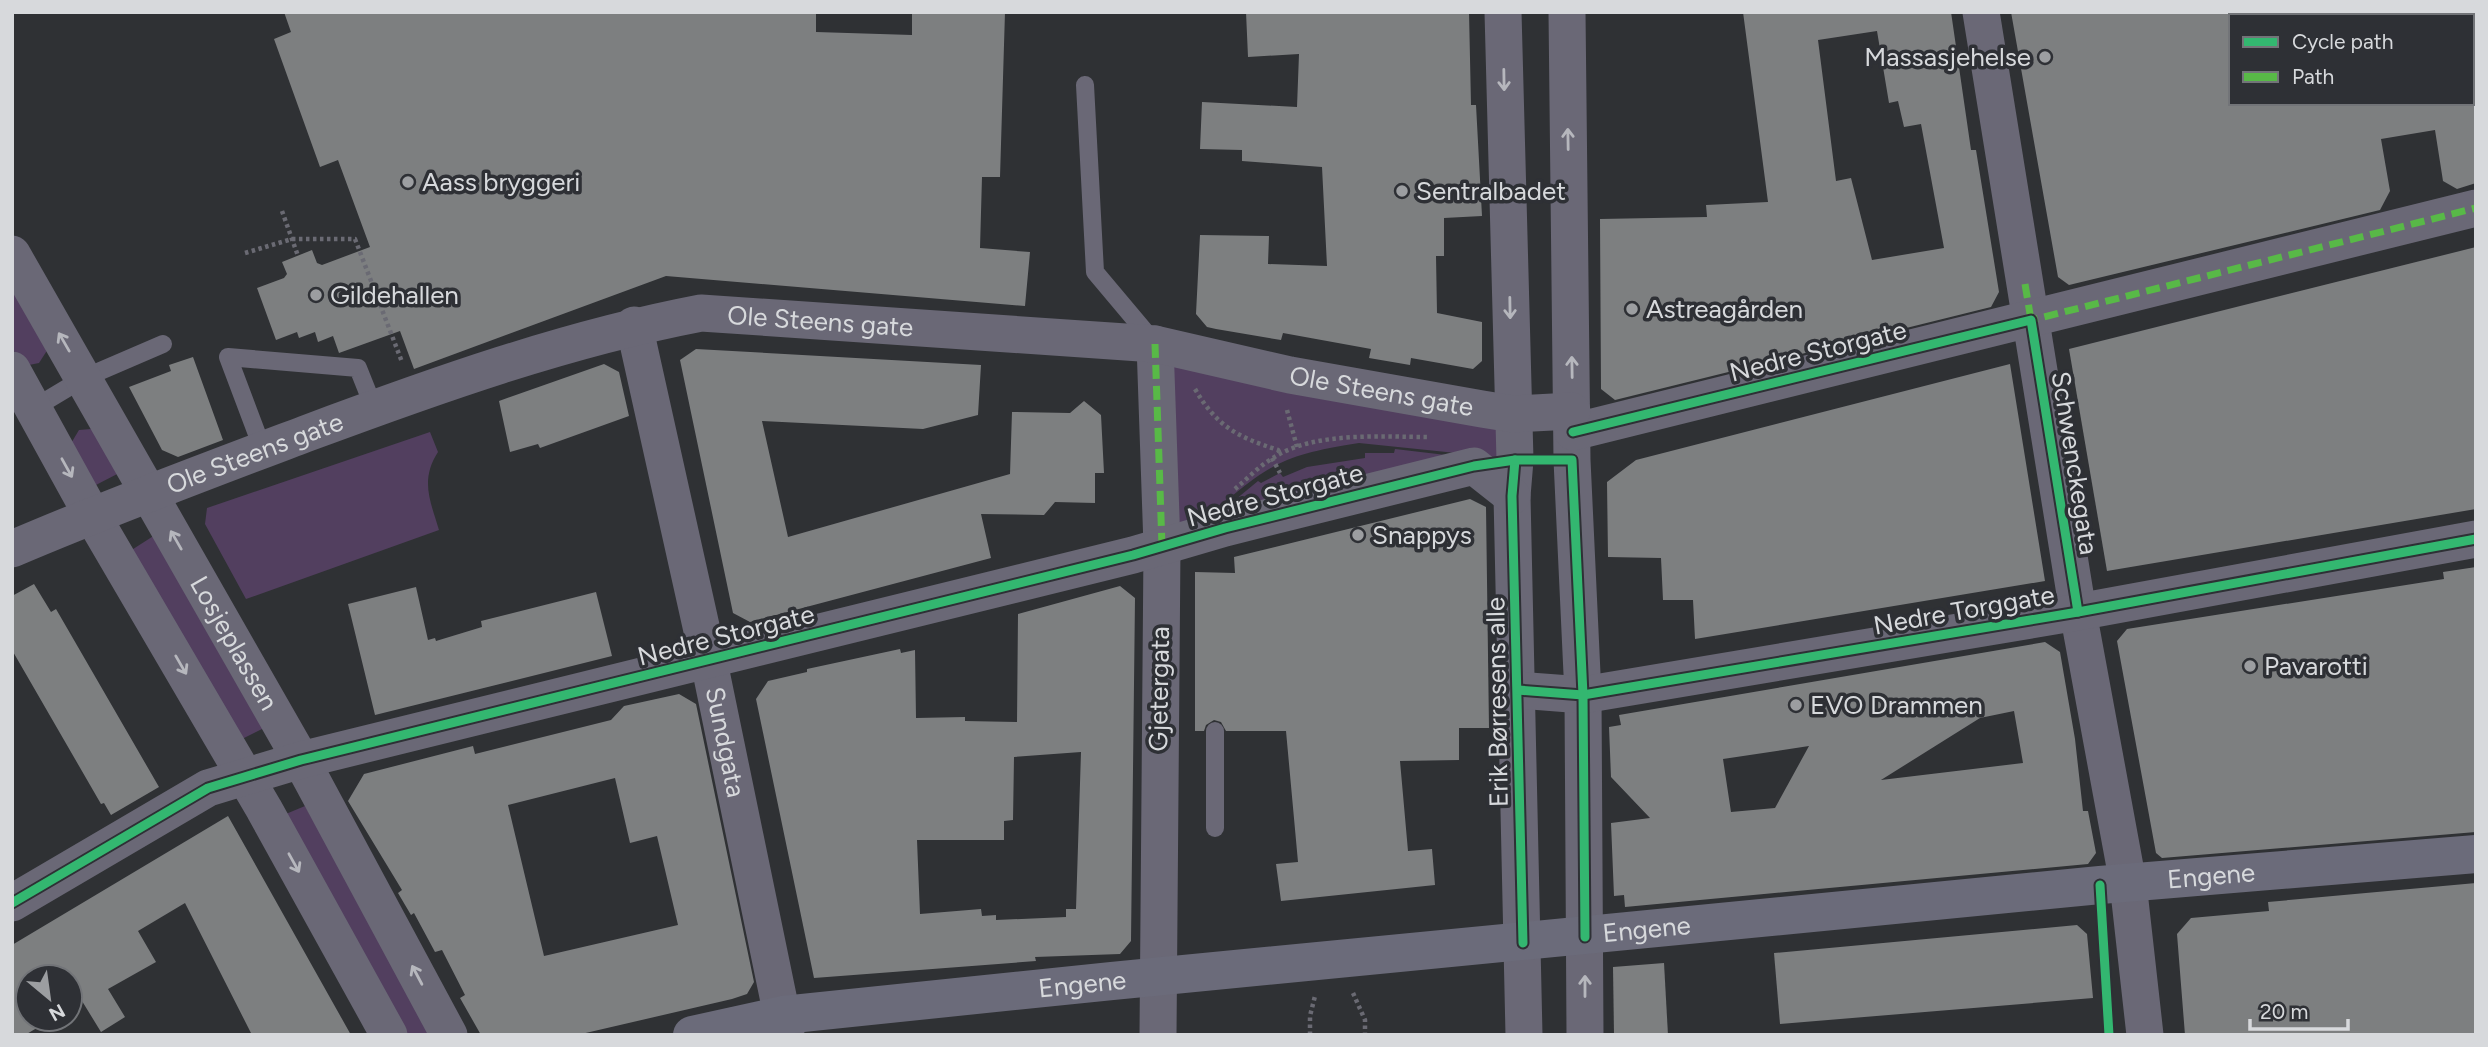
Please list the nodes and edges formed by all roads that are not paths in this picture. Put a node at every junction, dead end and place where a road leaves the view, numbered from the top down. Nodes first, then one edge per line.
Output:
1 (1503, 12) edge
2 (1567, 12) edge
3 (1981, 12) edge
4 (1084, 85) dead end
5 (2476, 208) edge
6 (12, 254) edge
7 (2031, 320) junction
8 (635, 326) junction
9 (163, 344) dead end
10 (1155, 344) junction
11 (12, 370) edge
12 (85, 378) junction
13 (34, 408) junction
14 (374, 408) junction
15 (1513, 414) junction
16 (1573, 421) junction
17 (262, 450) junction
18 (150, 494) junction
19 (1512, 496) junction
20 (93, 517) junction
21 (2476, 538) edge
22 (1162, 547) junction
23 (12, 550) edge
24 (2078, 612) junction
25 (709, 662) junction
26 (1518, 690) junction
27 (1583, 695) junction
28 (1215, 731) dead end
29 (301, 760) junction
30 (246, 778) junction
31 (1215, 828) dead end
32 (2476, 854) edge
33 (2128, 883) junction
34 (12, 903) edge
35 (1585, 937) junction
36 (1523, 943) junction
37 (1159, 977) junction
38 (784, 1025) edge
39 (389, 1035) edge
40 (449, 1035) edge
41 (692, 1035) edge
42 (1158, 1035) edge
43 (1524, 1035) edge
44 (1585, 1035) edge
45 (2145, 1035) edge

1 -> 15 street, Erik Børresens alle
16 -> 2 street
3 - 7 street, Schwenckegata
4 - 10 lane
5 - 7 street, Nedre Storgate
12 -> 6 street, Losjeplassen
7 - 16 street, Nedre Storgate
7 - 24 street, Schwenckegata
8 - 10 street, Ole Steens gate
8 - 14 street, Ole Steens gate
8 - 25 street, Sundgata
9 - 12 lane
10 - 15 street, Ole Steens gate
10 - 22 street, Gjetergata
11 - 13 street
12 - 13 lane
12 - 18 street, Losjeplassen
13 -> 20 street
14 - 17 street, Ole Steens gate
14 - 17 lane
15 - 16 street, Nedre Storgate
15 - 19 street, Erik Børresens alle
16 - 27 street
17 - 18 street, Ole Steens gate
18 - 20 street, Ole Steens gate
29 -> 18 street, Losjeplassen
19 - 22 street, Nedre Storgate
19 - 26 street, Erik Børresens alle
20 - 23 street, Ole Steens gate
20 -> 30 street
21 - 24 street, Nedre Torggate
22 - 25 street, Nedre Storgate
22 - 37 street, Gjetergata
24 - 27 street, Nedre Torggate
24 - 33 street, Schwenckegata
25 - 29 street, Nedre Storgate
25 - 38 street, Sundgata
26 - 27 street, Nedre Torggate
26 - 36 street, Erik Børresens alle
27 - 35 street
28 - 31 lane
29 - 30 street, Nedre Storgate
40 -> 29 street, Losjeplassen
30 - 34 street, Nedre Storgate
30 -> 39 street
32 - 33 street, Engene
33 - 35 street, Engene
33 - 45 street, Schwenckegata
35 - 36 street, Engene
44 -> 35 street
36 - 37 street, Engene
36 - 43 street, Erik Børresens alle
37 - 38 street, Engene
37 - 42 street, Gjetergata
38 - 41 street, Engene

